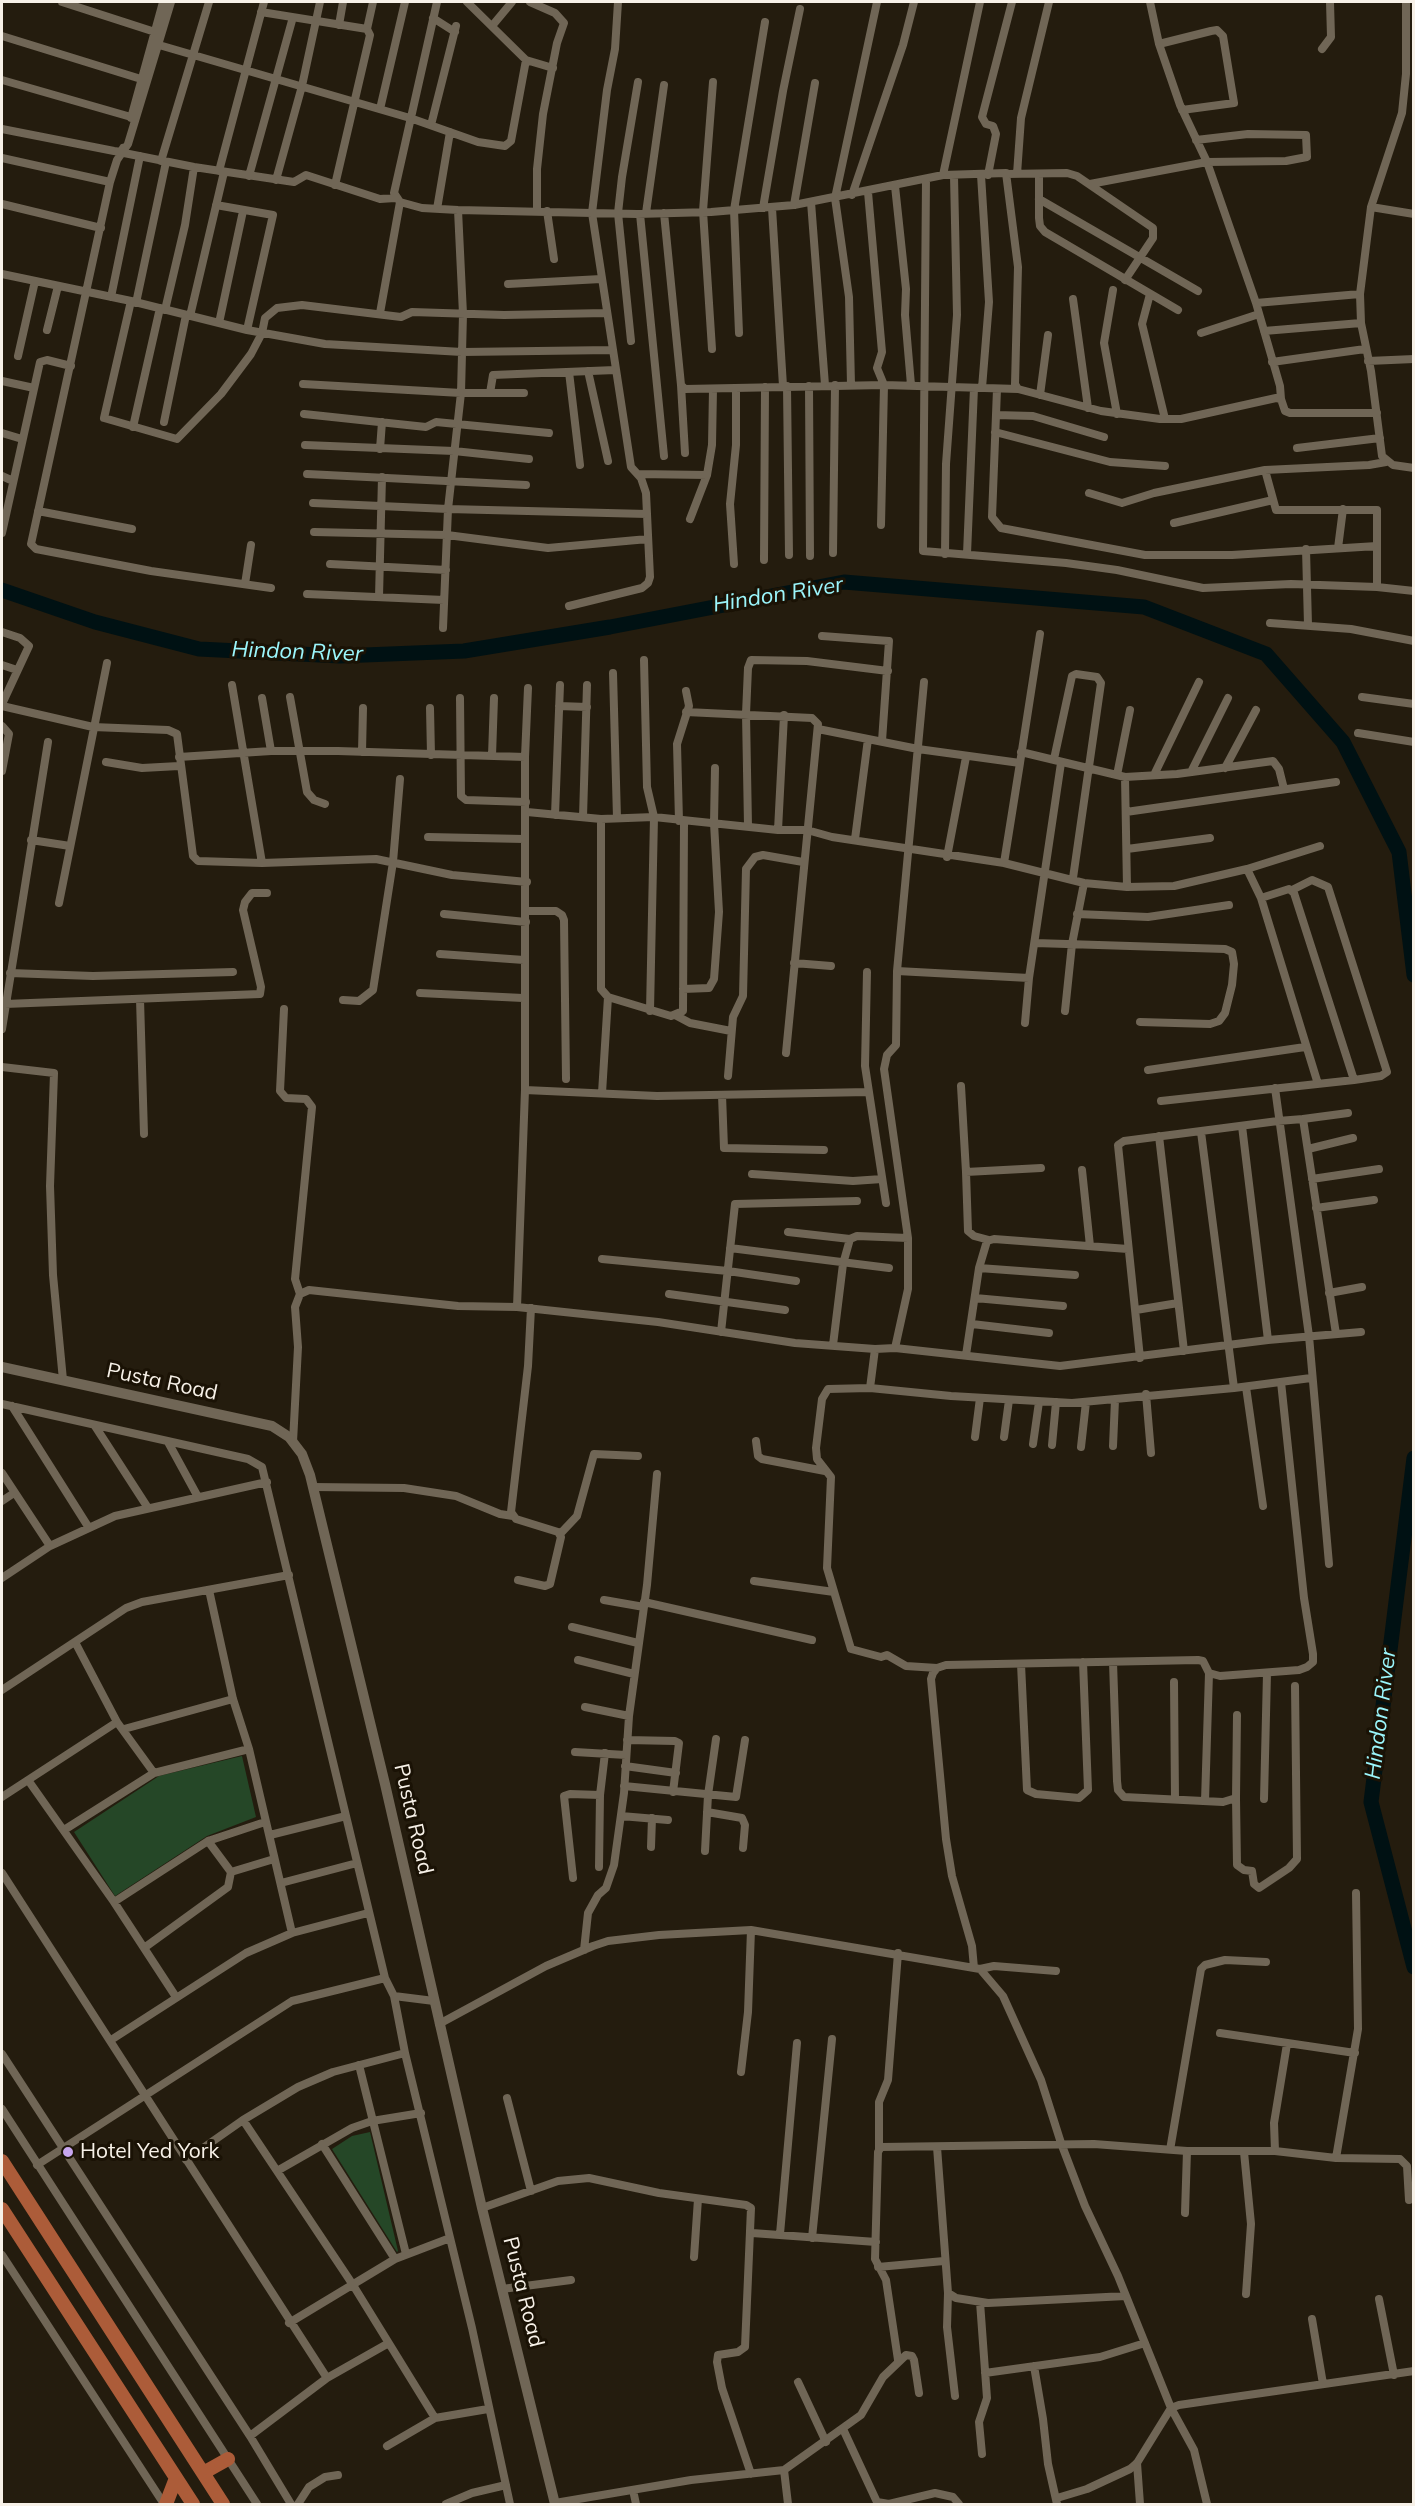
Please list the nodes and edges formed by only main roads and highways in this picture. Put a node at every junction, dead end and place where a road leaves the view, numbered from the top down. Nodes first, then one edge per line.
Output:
1 (2, 2161) edge
2 (2, 2209) edge
3 (228, 2459) road end
4 (203, 2473) junction
5 (176, 2478) junction
6 (165, 2505) edge
7 (193, 2505) edge
8 (224, 2505) edge

1 - 4 main road
2 - 5 main road
3 - 4 main road
4 - 8 main road
5 - 6 main road
5 - 7 main road

